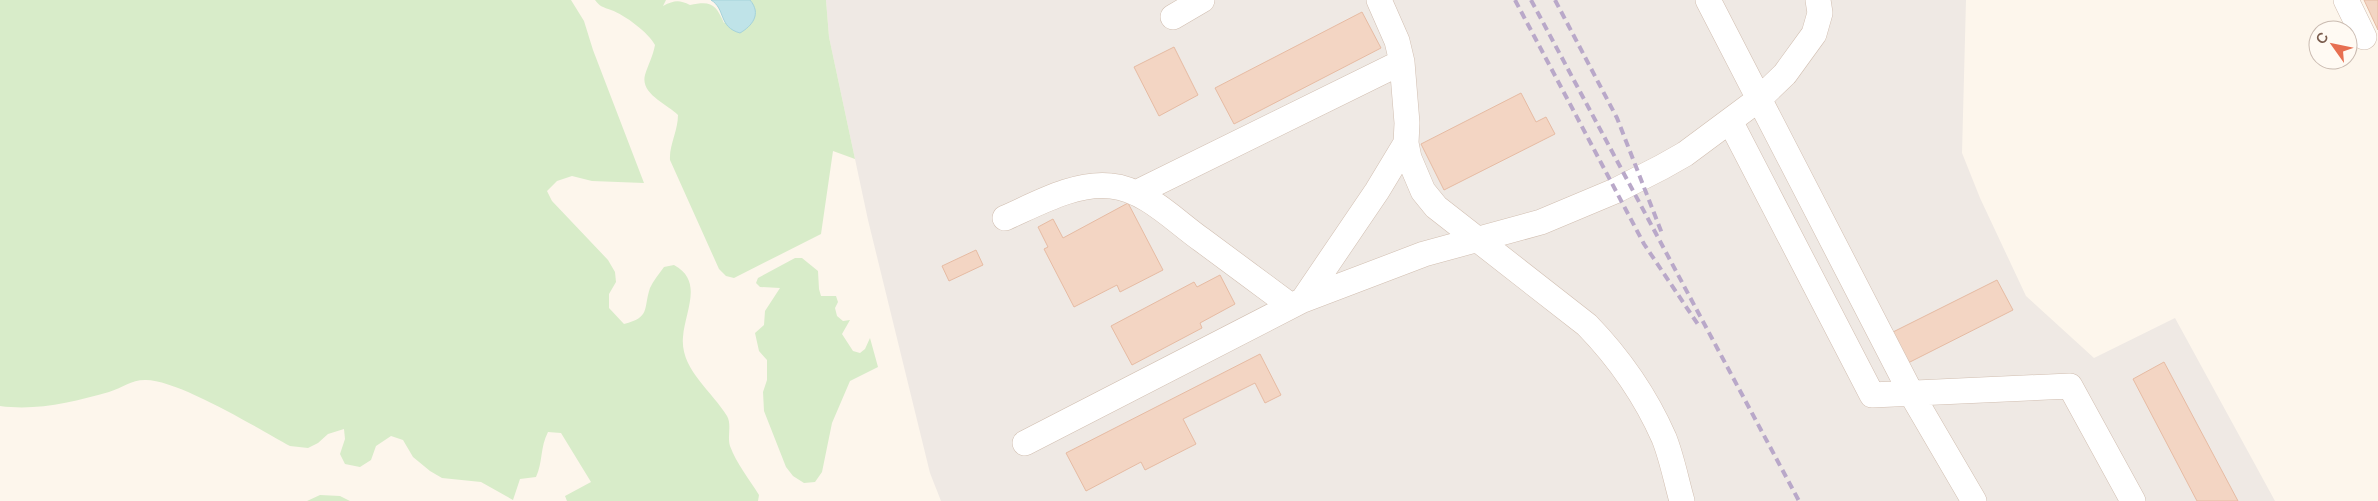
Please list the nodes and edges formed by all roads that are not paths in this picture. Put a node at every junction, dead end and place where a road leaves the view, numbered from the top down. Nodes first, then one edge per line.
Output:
1 (1202, 0) edge
2 (1379, 0) edge
3 (1708, 0) edge
4 (1818, 0) edge
5 (2346, 0) edge
6 (1173, 17) dead end
7 (2364, 37) dead end
8 (1402, 62) junction
9 (1759, 99) junction
10 (1730, 121) junction
11 (1406, 144) junction
12 (1136, 194) junction
13 (1005, 218) dead end
14 (1476, 239) junction
15 (1297, 303) junction
16 (1912, 395) junction
17 (1024, 443) dead end
18 (1682, 501) edge
19 (1974, 501) edge
20 (2133, 501) edge

1 - 6 lane
2 - 8 lane
3 - 9 lane
4 - 9 lane
5 - 7 lane
8 - 11 lane
8 - 12 lane
9 - 10 lane
9 - 16 lane
10 - 14 lane
10 - 16 lane
11 - 14 lane
11 - 15 lane
12 - 13 lane
12 - 15 lane
14 - 15 lane
14 - 18 lane
15 - 17 lane
16 - 19 lane
16 - 20 lane

